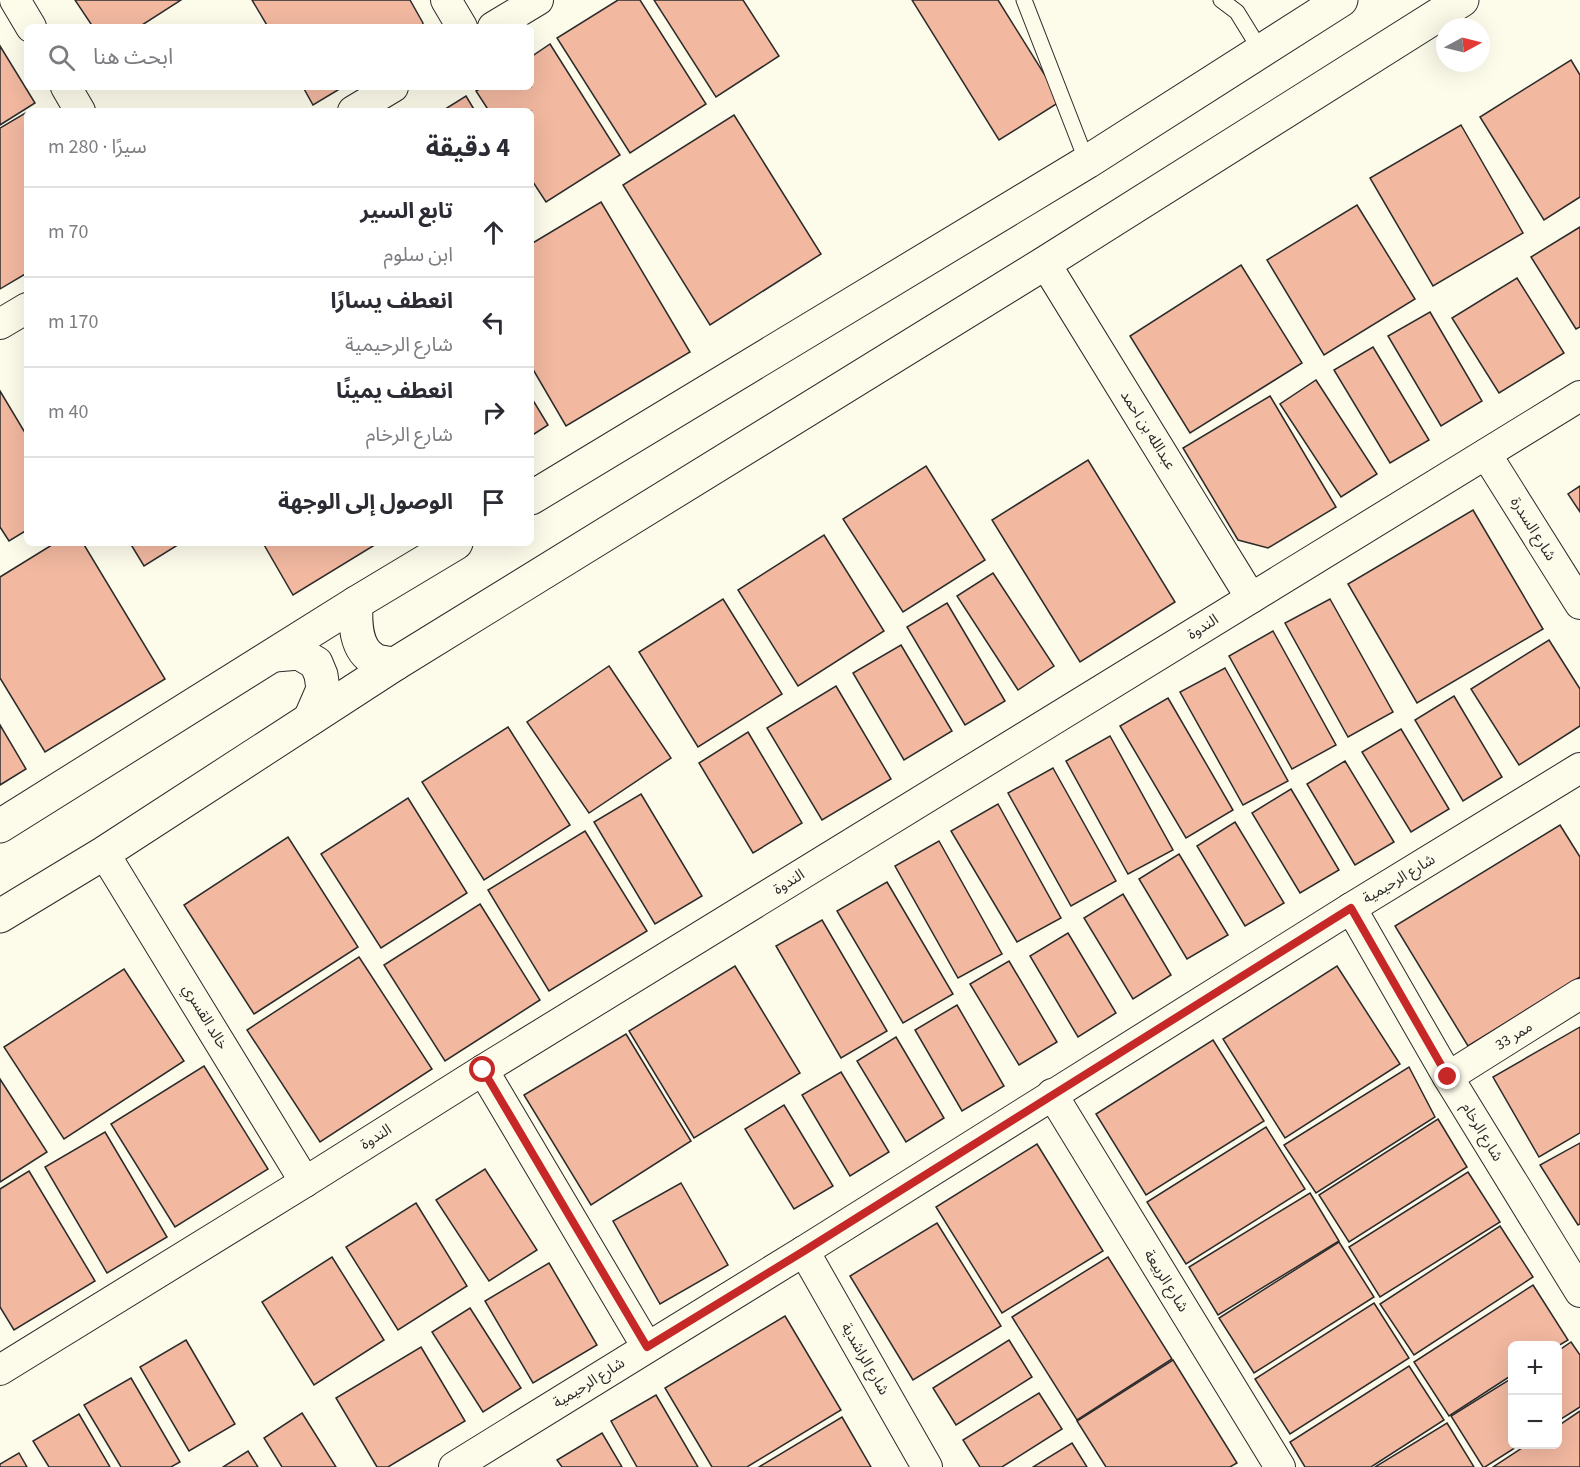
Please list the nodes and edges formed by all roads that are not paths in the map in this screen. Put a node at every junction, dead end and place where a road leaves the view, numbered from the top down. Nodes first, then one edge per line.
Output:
1 (15, 0) edge
2 (446, 0) edge
3 (538, 0) edge
4 (1024, 0) edge
5 (1221, 0) edge
6 (1462, 0) edge
7 (1322, 5) edge
8 (29, 24) edge
9 (460, 24) edge
10 (498, 24) edge
11 (1261, 51) junction
12 (68, 90) edge
13 (388, 90) edge
14 (78, 108) edge
15 (358, 108) edge
16 (1087, 162) junction
17 (1045, 263) junction
18 (24, 310) edge
19 (0, 324) edge
20 (1580, 396) edge
21 (1486, 454) junction
22 (534, 496) edge
23 (451, 546) edge
24 (1251, 598) junction
25 (356, 603) junction
26 (1580, 604) edge
27 (275, 655) junction
28 (395, 664) junction
29 (310, 719) junction
30 (1580, 768) edge
31 (0, 826) edge
32 (104, 853) junction
33 (1351, 908) junction
34 (0, 916) edge
35 (1580, 994) edge
36 (483, 1070) junction
37 (1448, 1077) junction
38 (1052, 1095) junction
39 (305, 1182) junction
40 (804, 1251) junction
41 (1580, 1292) edge
42 (647, 1347) junction
43 (0, 1370) edge
44 (454, 1467) edge
45 (927, 1467) edge
46 (1280, 1467) edge

1 - 8 street
2 - 9 street
3 - 10 street
4 - 16 lane
5 - 11 lane
6 - 17 street
7 - 11 street
11 - 16 street
12 - 14 street
13 - 15 street
16 - 22 street
17 - 24 street, عبدالله بن احمد
17 - 28 street
18 - 19 street
20 - 21 street, الندوة
21 - 24 street, الندوة
21 - 26 street, شارع السدرة
23 - 25 street
24 - 36 street, الندوة
25 - 27 street
25 - 28 street
27 - 29 street
27 - 31 street
28 - 29 street
29 - 32 street
30 - 33 street, شارع الرحيمية
32 - 34 street
32 - 39 street, خالد القسري
33 - 37 street, شارع الرخام
33 - 38 street, شارع الرحيمية
35 - 37 street, ممر 33
36 - 39 street, الندوة
36 - 42 street
37 - 41 street, شارع الرخام
38 - 40 street, شارع الرحيمية
38 - 46 street, شارع الربيعة
39 - 43 street, الندوة
40 - 42 street, شارع الرحيمية
40 - 45 street, شارع الراشدية
42 - 44 street, شارع الرحيمية

